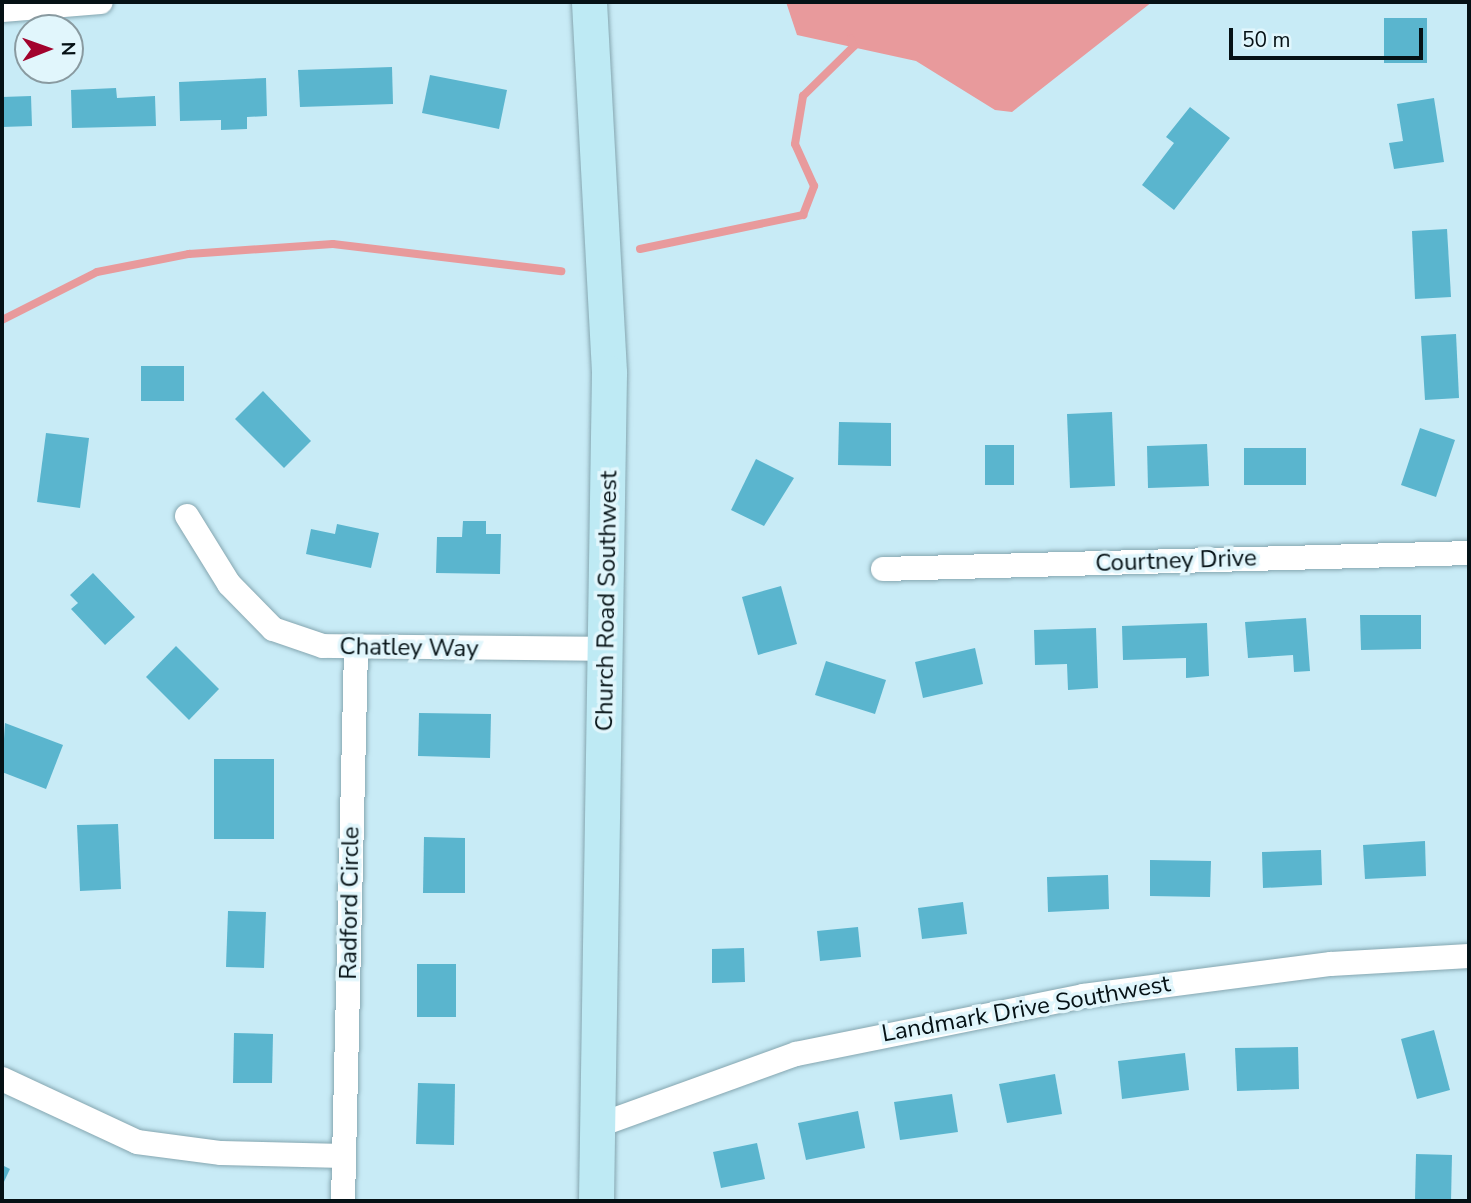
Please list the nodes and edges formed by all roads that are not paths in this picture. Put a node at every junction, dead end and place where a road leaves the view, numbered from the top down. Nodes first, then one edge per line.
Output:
1 (101, 2) edge
2 (589, 2) edge
3 (2, 10) edge
4 (187, 516) dead end
5 (1469, 553) edge
6 (883, 569) dead end
7 (607, 649) junction
8 (356, 650) junction
9 (1469, 956) edge
10 (2, 1079) edge
11 (597, 1126) junction
12 (344, 1156) junction
13 (343, 1201) edge
14 (596, 1201) edge

1 - 3 street
2 - 7 street, Church Road Southwest
4 - 8 street, Chatley Way
5 - 6 street, Courtney Drive
7 - 8 street, Chatley Way
7 - 11 street, Church Road Southwest
8 - 12 street, Radford Circle
9 - 11 street, Landmark Drive Southwest
10 - 12 street
11 - 14 street, Church Road Southwest
12 - 13 street, Radford Circle

